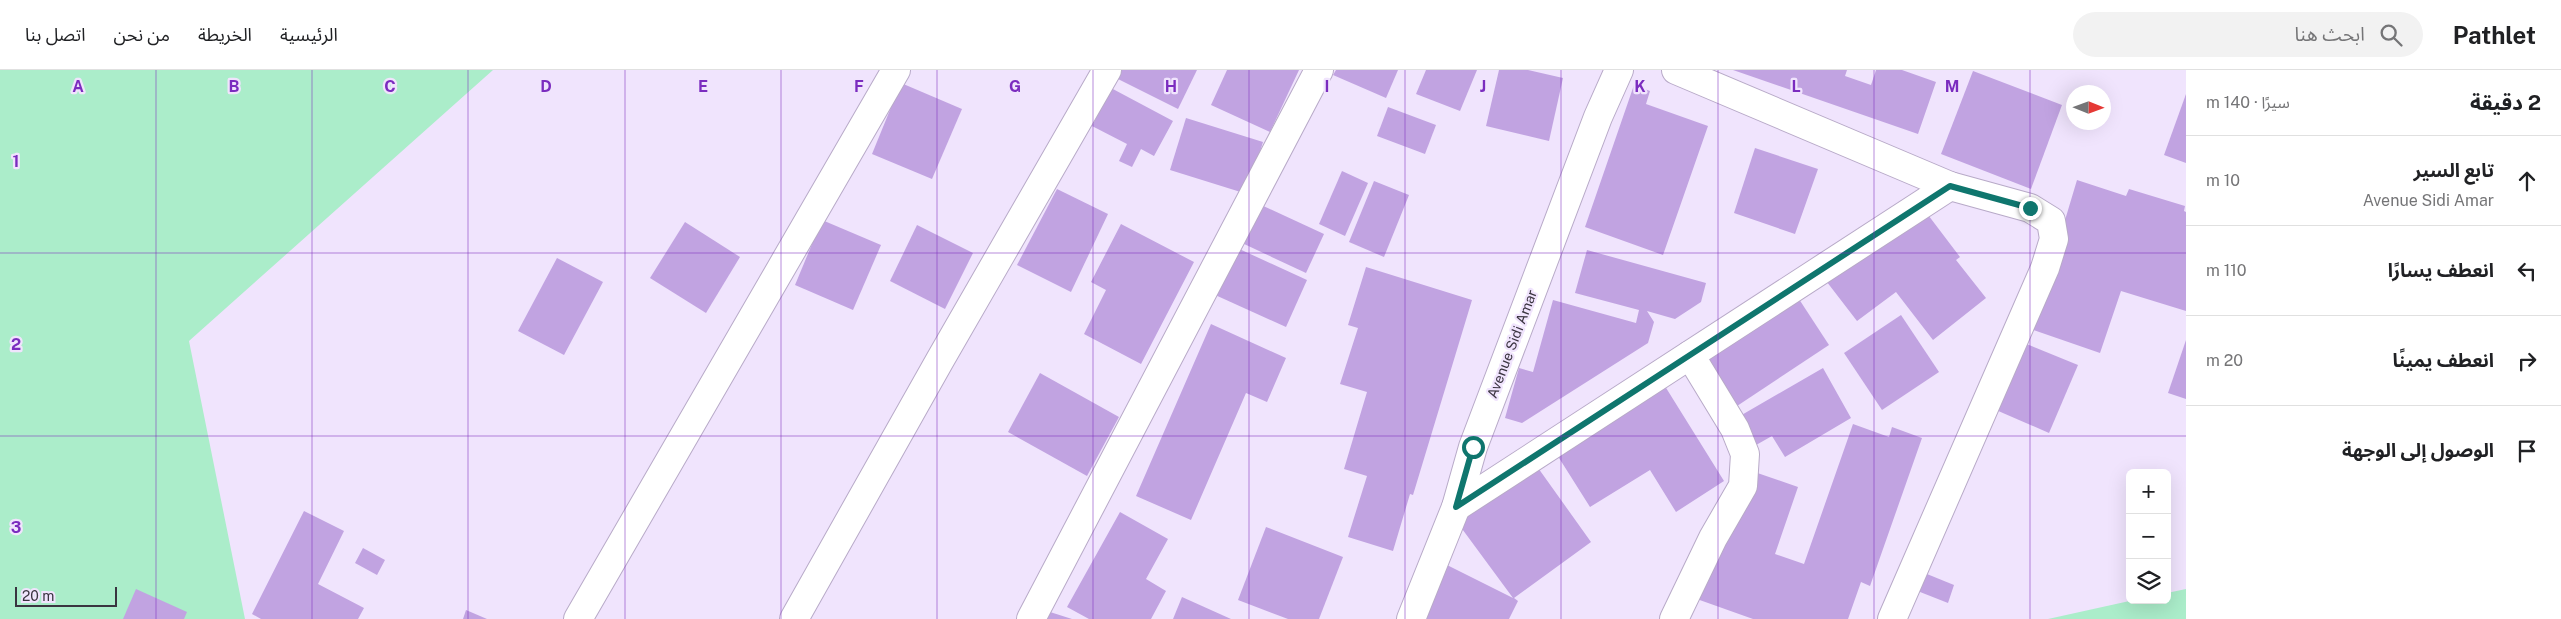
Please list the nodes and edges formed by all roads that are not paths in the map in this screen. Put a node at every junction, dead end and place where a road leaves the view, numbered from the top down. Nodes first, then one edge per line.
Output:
1 (896, 70) edge
2 (1107, 70) edge
3 (1319, 70) edge
4 (1619, 70) edge
5 (1676, 70) edge
6 (1950, 186) junction
7 (1690, 355) junction
8 (1456, 507) junction
9 (578, 619) edge
10 (794, 619) edge
11 (1031, 619) edge
12 (1411, 619) edge
13 (1674, 619) edge
14 (1892, 619) edge

1 - 9 street
2 - 10 street
3 - 11 street
4 - 8 street, Avenue Sidi Amar
5 - 6 street
6 - 7 street
6 - 14 street
7 - 8 street
7 - 13 street
8 - 12 street, Avenue Sidi Amar

